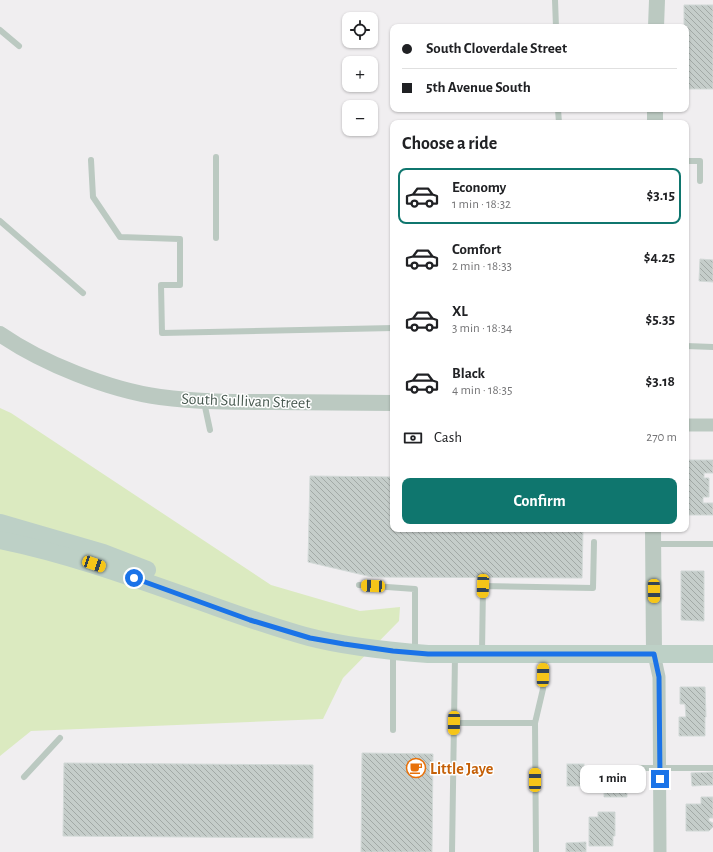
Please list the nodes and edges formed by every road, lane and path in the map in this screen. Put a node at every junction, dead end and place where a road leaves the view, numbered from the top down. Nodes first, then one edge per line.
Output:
1 (555, 0) edge
2 (657, 0) edge
3 (556, 24) edge
4 (656, 24) edge
5 (0, 30) edge
6 (19, 46) dead end
7 (216, 157) dead end
8 (91, 160) dead end
9 (689, 161) edge
10 (700, 181) dead end
11 (0, 221) edge
12 (216, 238) dead end
13 (83, 293) dead end
14 (390, 328) edge
15 (0, 334) edge
16 (689, 346) edge
17 (713, 347) edge
18 (204, 402) junction
19 (390, 403) edge
20 (689, 425) edge
21 (713, 426) edge
22 (210, 430) dead end
23 (0, 523) edge
24 (653, 536) edge
25 (0, 540) edge
26 (594, 542) dead end
27 (713, 544) edge
28 (359, 585) dead end
29 (210, 605) junction
30 (393, 651) junction
31 (414, 653) junction
32 (455, 654) junction
33 (482, 654) junction
34 (544, 654) junction
35 (654, 654) junction
36 (713, 654) edge
37 (454, 723) junction
38 (535, 723) junction
39 (393, 730) dead end
40 (60, 738) dead end
41 (593, 768) dead end
42 (660, 768) junction
43 (713, 768) edge
44 (24, 777) dead end
45 (452, 852) edge
46 (536, 852) edge
47 (660, 852) edge

1 - 3 lane
2 - 4 street
5 - 6 lane
7 - 12 lane
8 - 14 lane
9 - 10 lane
11 - 13 lane
15 - 18 street, South Sullivan Street
16 - 17 lane
18 - 19 street, South Sullivan Street
18 - 22 lane
20 - 21 street
23 - 29 main road
24 - 27 lane
24 - 35 street
25 - 29 main road
26 - 33 lane
28 - 31 lane
29 - 30 main road
30 - 31 main road
30 - 39 lane
31 - 32 main road
32 - 33 main road
32 - 37 lane
33 - 34 main road
34 - 35 main road
34 - 38 lane
35 - 36 main road
35 - 42 street
37 - 38 lane
37 - 45 lane
38 - 46 lane
40 - 44 lane
41 - 42 lane
42 - 43 lane
42 - 47 street

